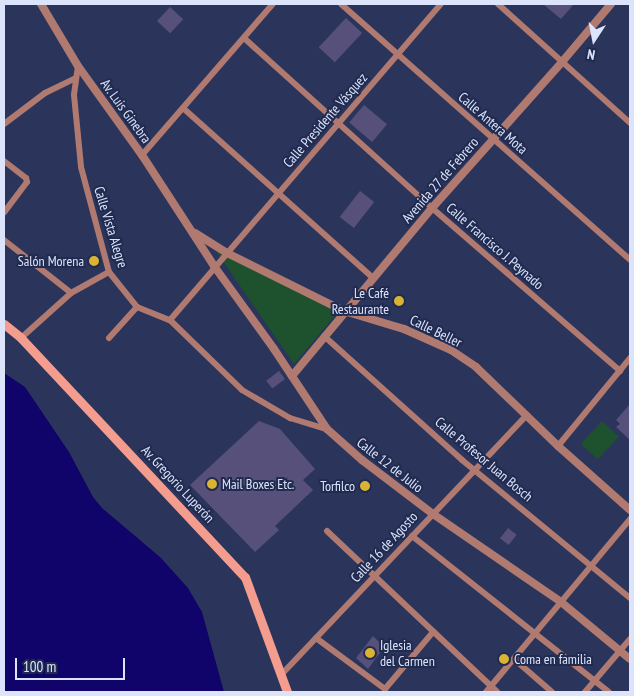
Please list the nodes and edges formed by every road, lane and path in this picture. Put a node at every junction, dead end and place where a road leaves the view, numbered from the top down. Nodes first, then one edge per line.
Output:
1 (41, 4) edge
2 (273, 4) edge
3 (341, 4) edge
4 (441, 4) edge
5 (498, 4) edge
6 (611, 4) edge
7 (244, 38) junction
8 (397, 55) junction
9 (562, 62) junction
10 (78, 66) junction
11 (76, 78) junction
12 (183, 108) junction
13 (339, 122) junction
14 (630, 123) edge
15 (4, 124) edge
16 (493, 140) junction
17 (142, 155) junction
18 (4, 160) edge
19 (279, 193) junction
20 (432, 208) junction
21 (4, 212) edge
22 (194, 232) junction
23 (4, 240) edge
24 (227, 253) junction
25 (630, 260) edge
26 (214, 266) junction
27 (109, 272) junction
28 (373, 278) junction
29 (71, 293) junction
30 (137, 307) junction
31 (344, 311) junction
32 (170, 320) junction
33 (4, 324) edge
34 (324, 336) junction
35 (21, 338) junction
36 (109, 338) dead end
37 (630, 358) edge
38 (620, 371) junction
39 (292, 376) junction
40 (527, 415) junction
41 (328, 429) junction
42 (558, 446) junction
43 (475, 469) junction
44 (630, 510) edge
45 (433, 514) junction
46 (630, 519) edge
47 (327, 531) dead end
48 (412, 536) junction
49 (591, 566) junction
50 (373, 577) junction
51 (630, 598) edge
52 (561, 602) junction
53 (433, 632) junction
54 (536, 633) junction
55 (316, 638) junction
56 (630, 639) edge
57 (620, 651) junction
58 (514, 659) junction
59 (630, 659) edge
60 (281, 675) junction
61 (595, 681) junction
62 (488, 689) edge
63 (384, 690) edge
64 (287, 692) edge
65 (496, 692) edge
66 (552, 692) edge
67 (585, 692) edge
68 (609, 692) edge

1 - 10 street, Av. Luis Ginebra
2 - 7 street
3 - 8 street, Calle Antera Mota
4 - 8 street, Calle Presidente Vásquez
5 - 9 street
6 - 9 street, Avenida 27 de Febrero
7 - 12 street
7 - 13 street, Calle Francisco J. Peynado
8 - 13 street, Calle Presidente Vásquez
8 - 16 street, Calle Antera Mota
9 - 14 street
9 - 16 street, Avenida 27 de Febrero
10 - 11 street, Calle Vista Alegre
10 - 17 street, Av. Luis Ginebra
11 - 15 street
11 - 27 street, Calle Vista Alegre
12 - 17 street
12 - 19 street
13 - 19 street, Calle Presidente Vásquez
13 - 20 street, Calle Francisco J. Peynado
16 - 20 street, Avenida 27 de Febrero
16 - 25 street, Calle Antera Mota
17 - 22 street, Av. Luis Ginebra
18 - 21 street
19 - 24 street, Calle Presidente Vásquez
19 - 28 street
20 - 28 street, Avenida 27 de Febrero
20 - 38 street, Calle Francisco J. Peynado
22 - 24 street, Calle Beller
22 - 26 street, Calle 12 de Julio
23 - 29 street
24 - 26 street, Calle Presidente Vásquez
24 - 31 street, Calle Beller
26 - 32 street
26 - 39 street, Calle 12 de Julio
27 - 29 street
27 - 30 street, Calle Vista Alegre
28 - 31 street, Avenida 27 de Febrero
29 - 35 street
30 - 32 street, Calle Vista Alegre
30 - 36 street
31 - 34 street, Avenida 27 de Febrero
31 - 40 street, Calle Beller
32 - 41 street, Calle Vista Alegre
33 - 35 main road, Av. Gregorio Luperón
34 - 39 street, Avenida 27 de Febrero
34 - 43 street, Calle Profesor Juan Bosch
35 - 60 main road, Av. Gregorio Luperón
37 - 38 street
38 - 42 street
39 - 41 street, Calle 12 de Julio
40 - 42 street, Calle Beller
40 - 43 street, Calle 16 de Agosto
41 - 45 street, Calle 12 de Julio
42 - 44 street, Calle Beller
43 - 45 street, Calle 16 de Agosto
43 - 49 street, Calle Profesor Juan Bosch
45 - 48 street, Calle 16 de Agosto
45 - 52 street, Calle 12 de Julio
46 - 49 street
47 - 50 street
48 - 50 street, Calle 16 de Agosto
48 - 54 street
49 - 51 street, Calle Profesor Juan Bosch
49 - 52 street
50 - 53 street
50 - 55 street, Calle 16 de Agosto
52 - 54 street
52 - 57 street, Calle 12 de Julio
53 - 62 street
53 - 63 street
54 - 58 street
54 - 61 street
55 - 60 street, Calle 16 de Agosto
55 - 63 street
56 - 57 street
57 - 59 street, Calle 12 de Julio
57 - 61 street
58 - 62 street
58 - 66 street
60 - 64 main road, Av. Gregorio Luperón
61 - 67 street
61 - 68 street
62 - 65 street

